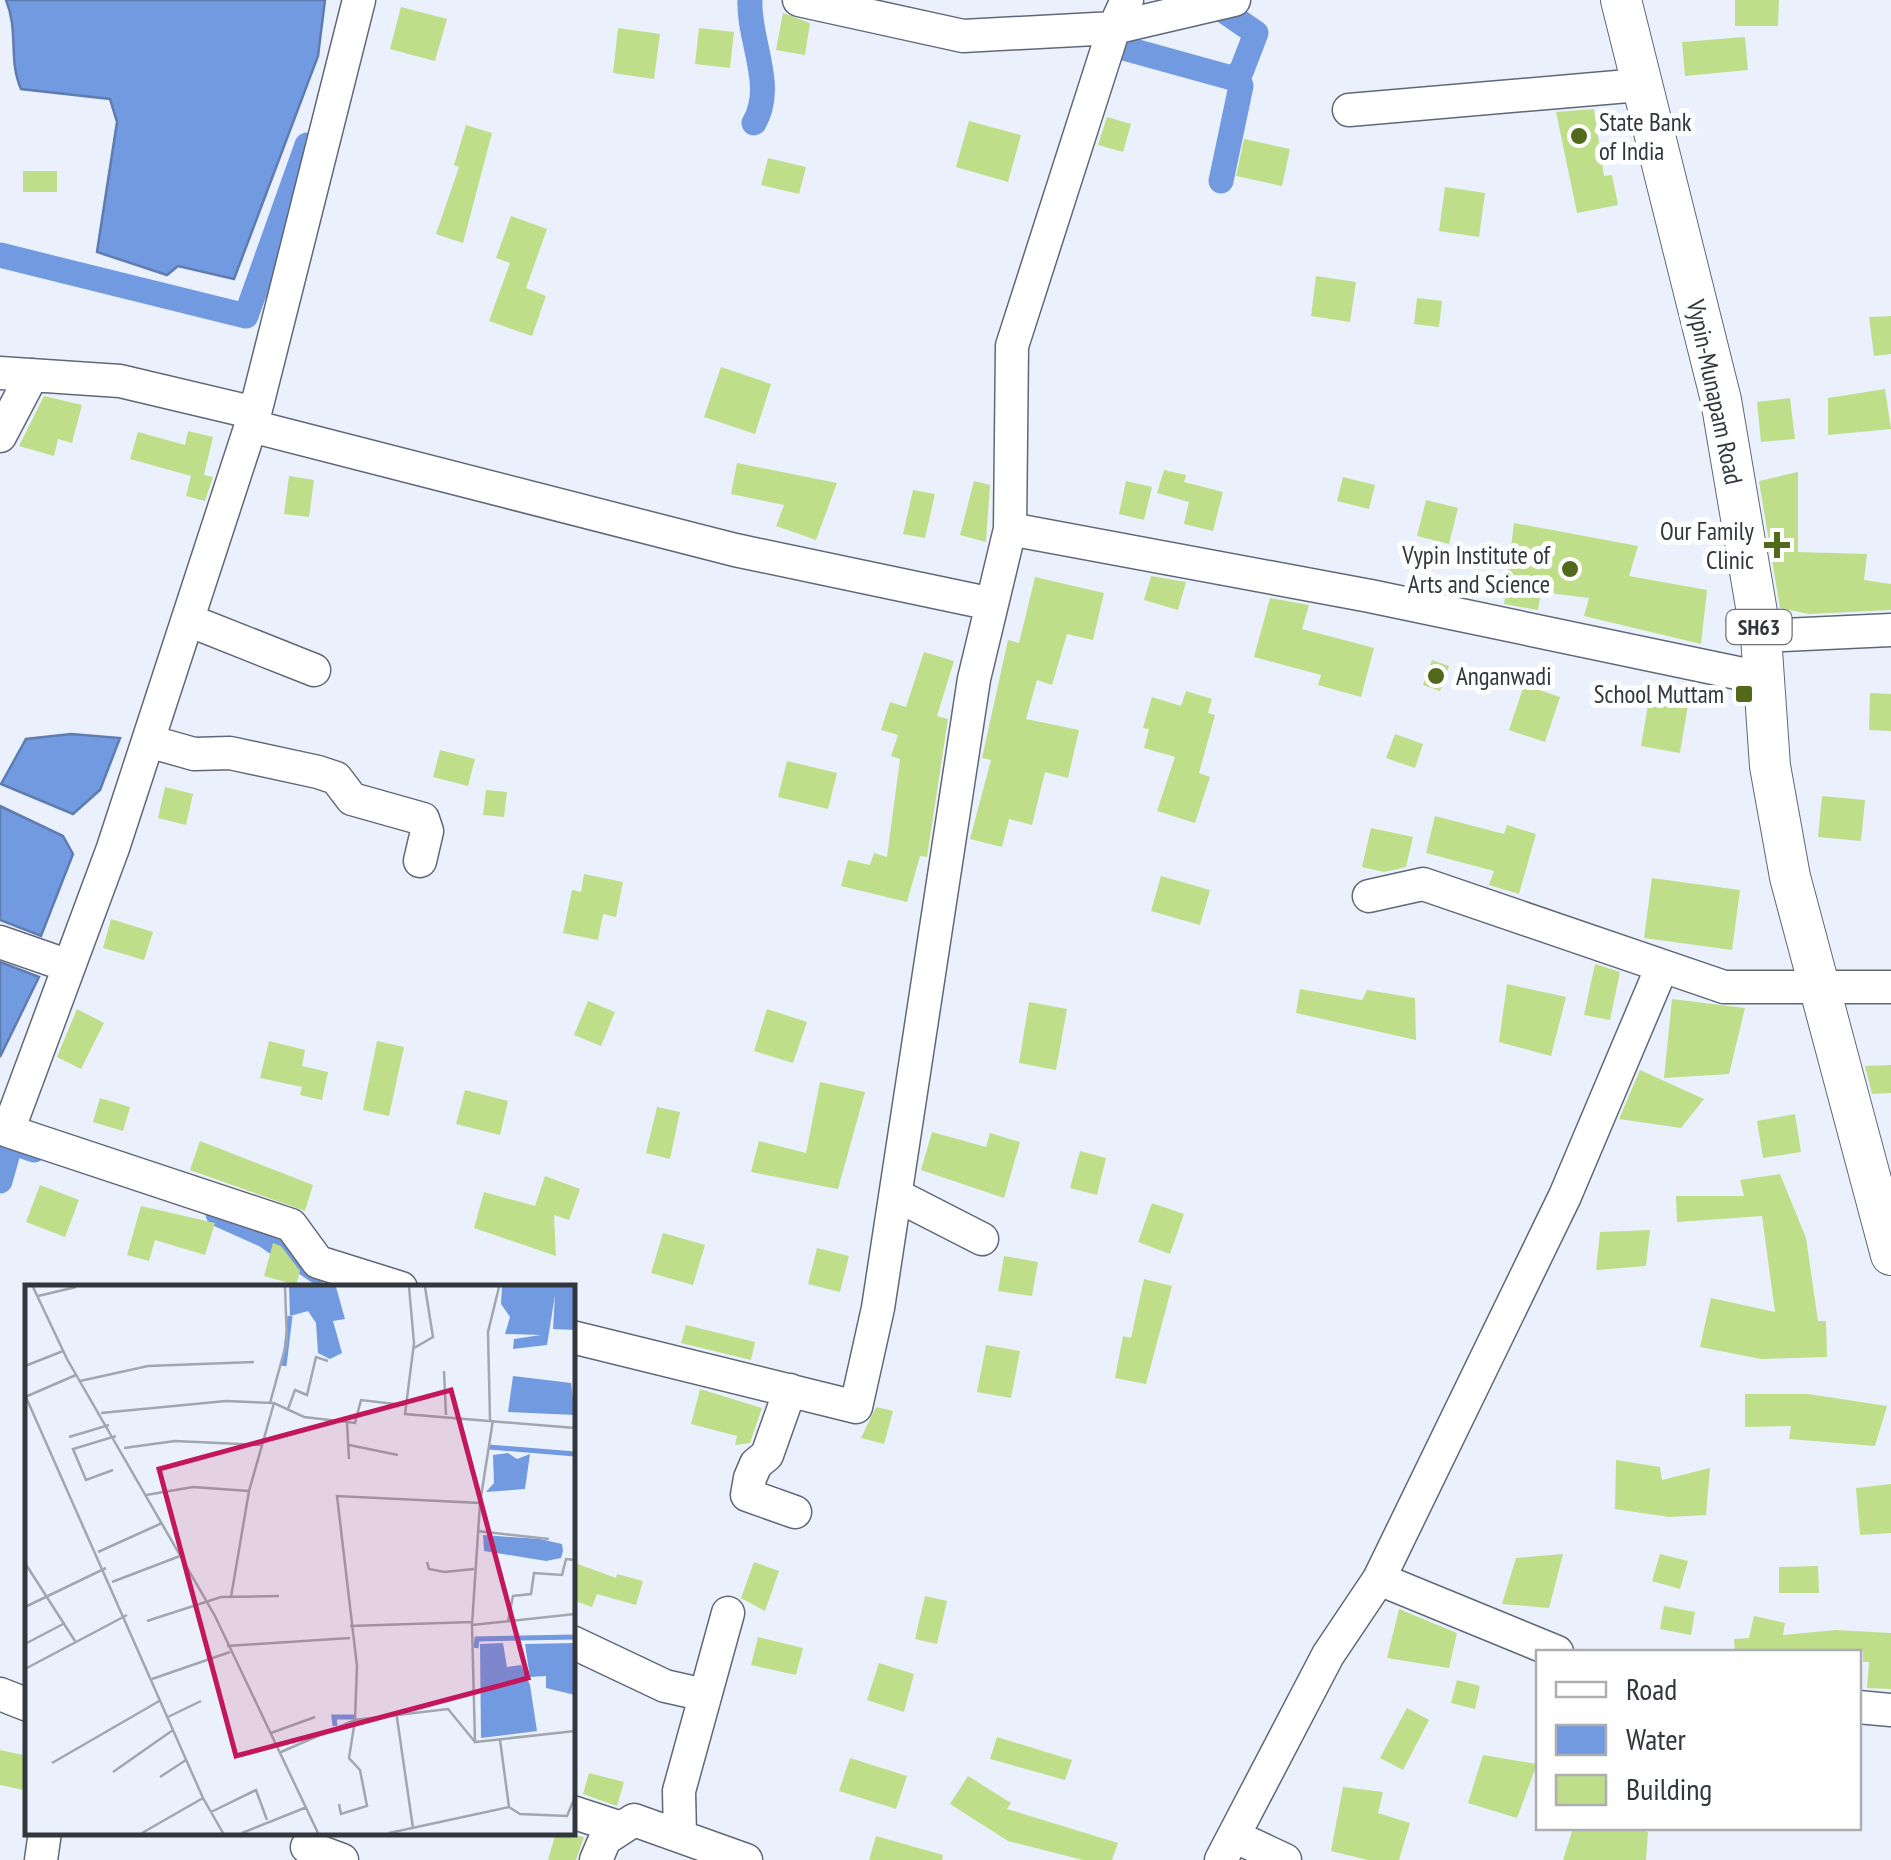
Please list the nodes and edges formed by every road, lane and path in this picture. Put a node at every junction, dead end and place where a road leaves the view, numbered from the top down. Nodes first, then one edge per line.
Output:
1 (359, 0) edge
2 (799, 0) edge
3 (1621, 0) edge
4 (1222, 3) edge
5 (850, 6) edge
6 (1120, 14) edge
7 (1640, 85) junction
8 (1348, 110) dead end
9 (16, 374) edge
10 (253, 420) junction
11 (0, 436) edge
12 (1010, 529) junction
13 (992, 604) junction
14 (188, 620) junction
15 (1891, 630) edge
16 (1760, 636) junction
17 (314, 670) dead end
18 (1766, 679) junction
19 (148, 741) junction
20 (420, 860) dead end
21 (1369, 896) dead end
22 (0, 942) edge
23 (70, 966) junction
24 (1661, 969) junction
25 (1891, 987) edge
26 (1820, 990) junction
27 (4, 1142) edge
28 (896, 1195) junction
29 (982, 1239) dead end
30 (1891, 1255) edge
31 (391, 1285) edge
32 (575, 1338) edge
33 (790, 1390) junction
34 (795, 1512) dead end
35 (1379, 1579) junction
36 (728, 1613) dead end
37 (575, 1643) edge
38 (1552, 1650) edge
39 (0, 1694) edge
40 (704, 1695) junction
41 (25, 1704) edge
42 (1861, 1707) edge
43 (1891, 1710) edge
44 (1316, 1726) dead end
45 (575, 1813) edge
46 (621, 1828) junction
47 (45, 1835) edge
48 (680, 1836) junction
49 (306, 1846) edge
50 (1236, 1847) edge
51 (41, 1860) edge
52 (342, 1860) edge
53 (596, 1860) edge
54 (746, 1860) edge
55 (1284, 1860) edge

1 - 10 street
2 - 5 street
3 - 7 main road, Vypin-Munapam Road / SH63
4 - 6 street
5 - 6 street
6 - 12 street
7 - 8 street
7 - 16 main road, Vypin-Munapam Road / SH63
9 - 10 street
9 - 11 street
10 - 13 street
10 - 14 street
12 - 13 street
12 - 18 street
13 - 28 street
14 - 17 street
14 - 19 street
15 - 16 street
16 - 18 main road, Vypin-Munapam Road / SH63
18 - 26 main road, Vypin-Munapam Road / SH63
19 - 20 street
19 - 23 street
21 - 24 street
22 - 23 street
23 - 27 street
24 - 26 street
24 - 35 street
25 - 26 street
26 - 30 main road, Vypin-Munapam Road / SH63
27 - 31 street
28 - 29 street
28 - 33 street
32 - 33 street
33 - 34 street
35 - 38 street
35 - 50 street
36 - 40 street
37 - 40 street
39 - 41 street
40 - 48 street
42 - 43 street
44 - 50 street
45 - 46 street
46 - 48 street
46 - 53 street
47 - 51 street
48 - 54 street
49 - 52 street
50 - 55 street

